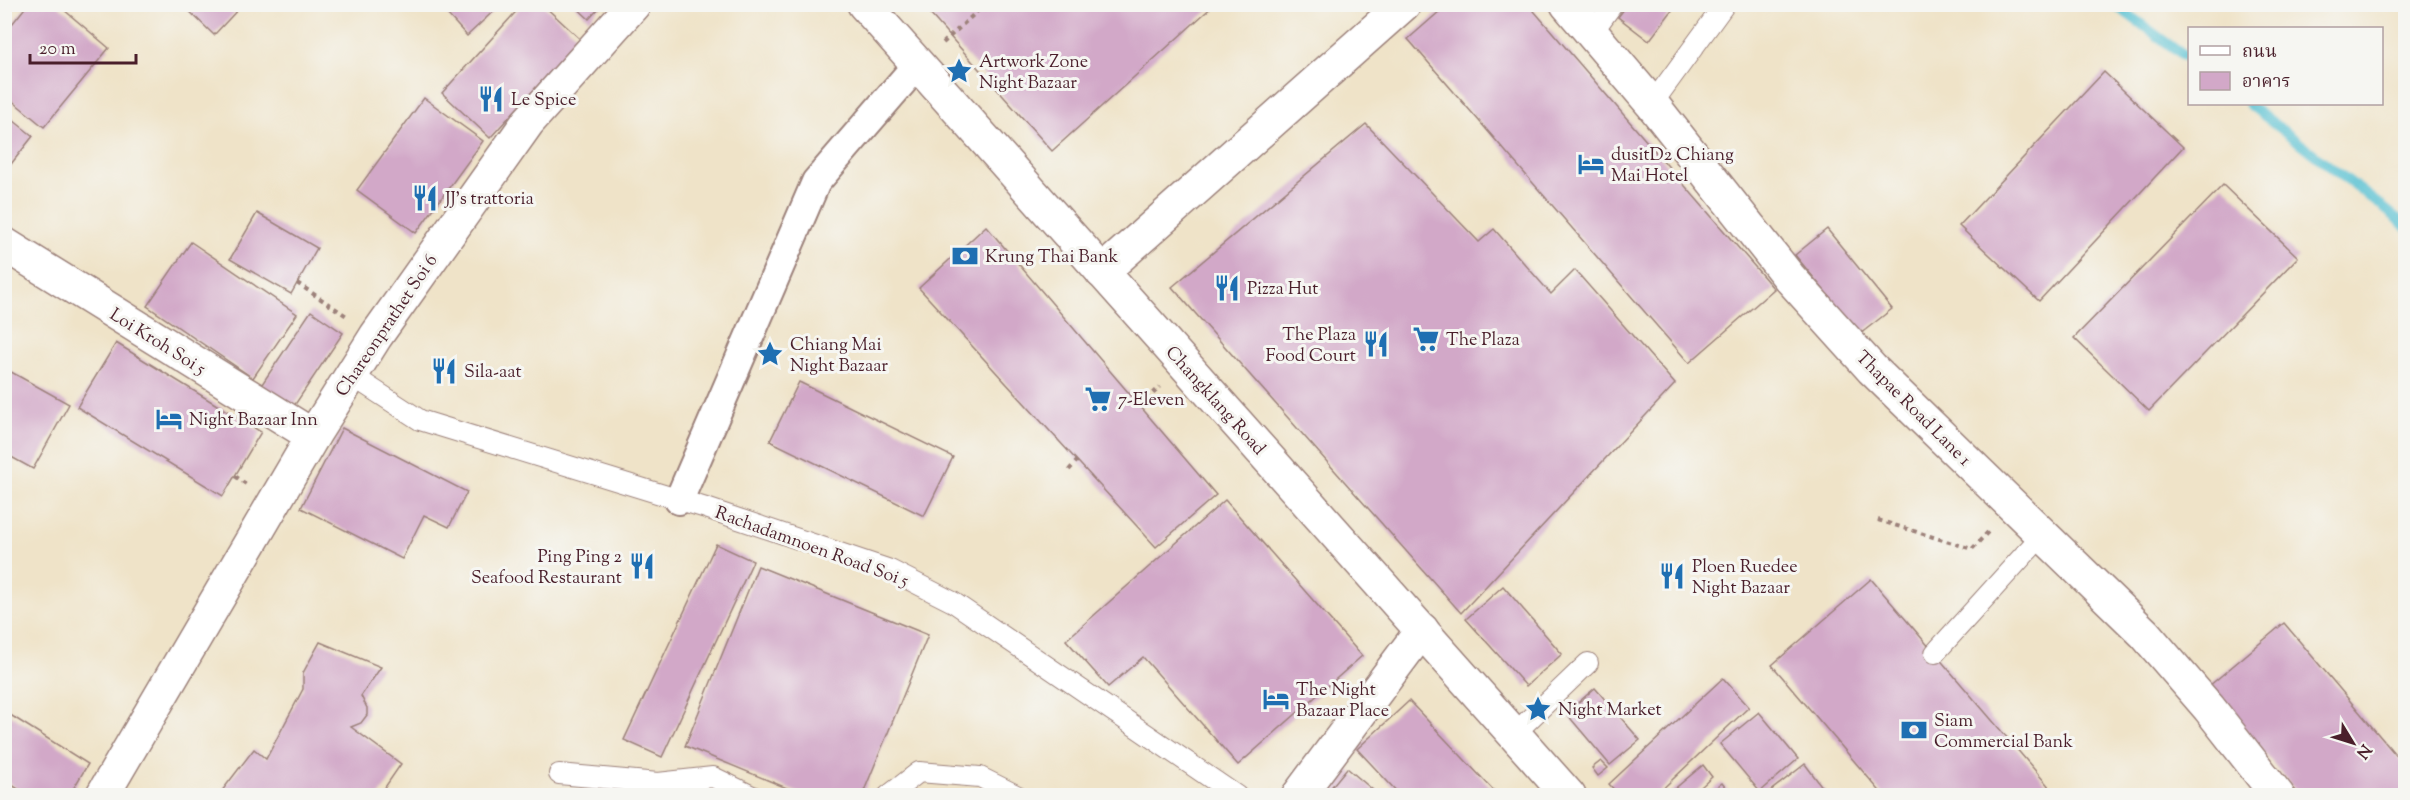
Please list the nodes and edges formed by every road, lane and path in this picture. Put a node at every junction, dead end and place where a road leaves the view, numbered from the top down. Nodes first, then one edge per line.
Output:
1 (634, 4) edge
2 (864, 4) edge
3 (985, 4) edge
4 (1404, 4) edge
5 (1567, 4) edge
6 (1613, 4) edge
7 (1725, 4) edge
8 (1592, 33) junction
9 (917, 65) junction
10 (1652, 105) junction
11 (4, 244) edge
12 (1102, 272) junction
13 (297, 283) dead end
14 (376, 336) junction
15 (351, 375) junction
16 (313, 436) junction
17 (1077, 461) dead end
18 (1069, 470) dead end
19 (679, 500) junction
20 (2013, 505) junction
21 (1878, 520) dead end
22 (2043, 534) junction
23 (1422, 630) junction
24 (1935, 653) dead end
25 (1588, 663) dead end
26 (1514, 734) junction
27 (559, 774) dead end
28 (102, 795) edge
29 (752, 795) edge
30 (888, 795) edge
31 (1018, 795) edge
32 (1237, 795) edge
33 (1298, 795) edge
34 (1569, 795) edge
35 (2278, 795) edge

1 - 14 street, Chareonprathet Soi 6
2 - 9 street, Changklang Road
3 - 9 path
4 - 12 street
5 - 8 street, Thapae Road Lane 1
6 - 8 lane
7 - 10 lane
8 - 10 street, Thapae Road Lane 1
9 - 12 street, Changklang Road
9 - 19 street
10 - 20 street, Thapae Road Lane 1
11 - 16 street, Loi Kroh Soi 5
12 - 23 street, Changklang Road
13 - 14 path
14 - 15 street, Chareonprathet Soi 6
15 - 16 street, Chareonprathet Soi 6
15 - 19 lane, Rachadamnoen Road Soi 5
16 - 28 street, Chareonprathet Soi 6
17 - 18 path
19 - 32 lane, Rachadamnoen Road Soi 5
20 - 21 path
20 - 22 street, Thapae Road Lane 1
22 - 24 lane
22 - 35 street, Thapae Road Lane 1
23 - 26 street, Changklang Road
23 - 33 street
25 - 26 lane
26 - 34 street, Changklang Road
27 - 29 lane
30 - 31 lane

